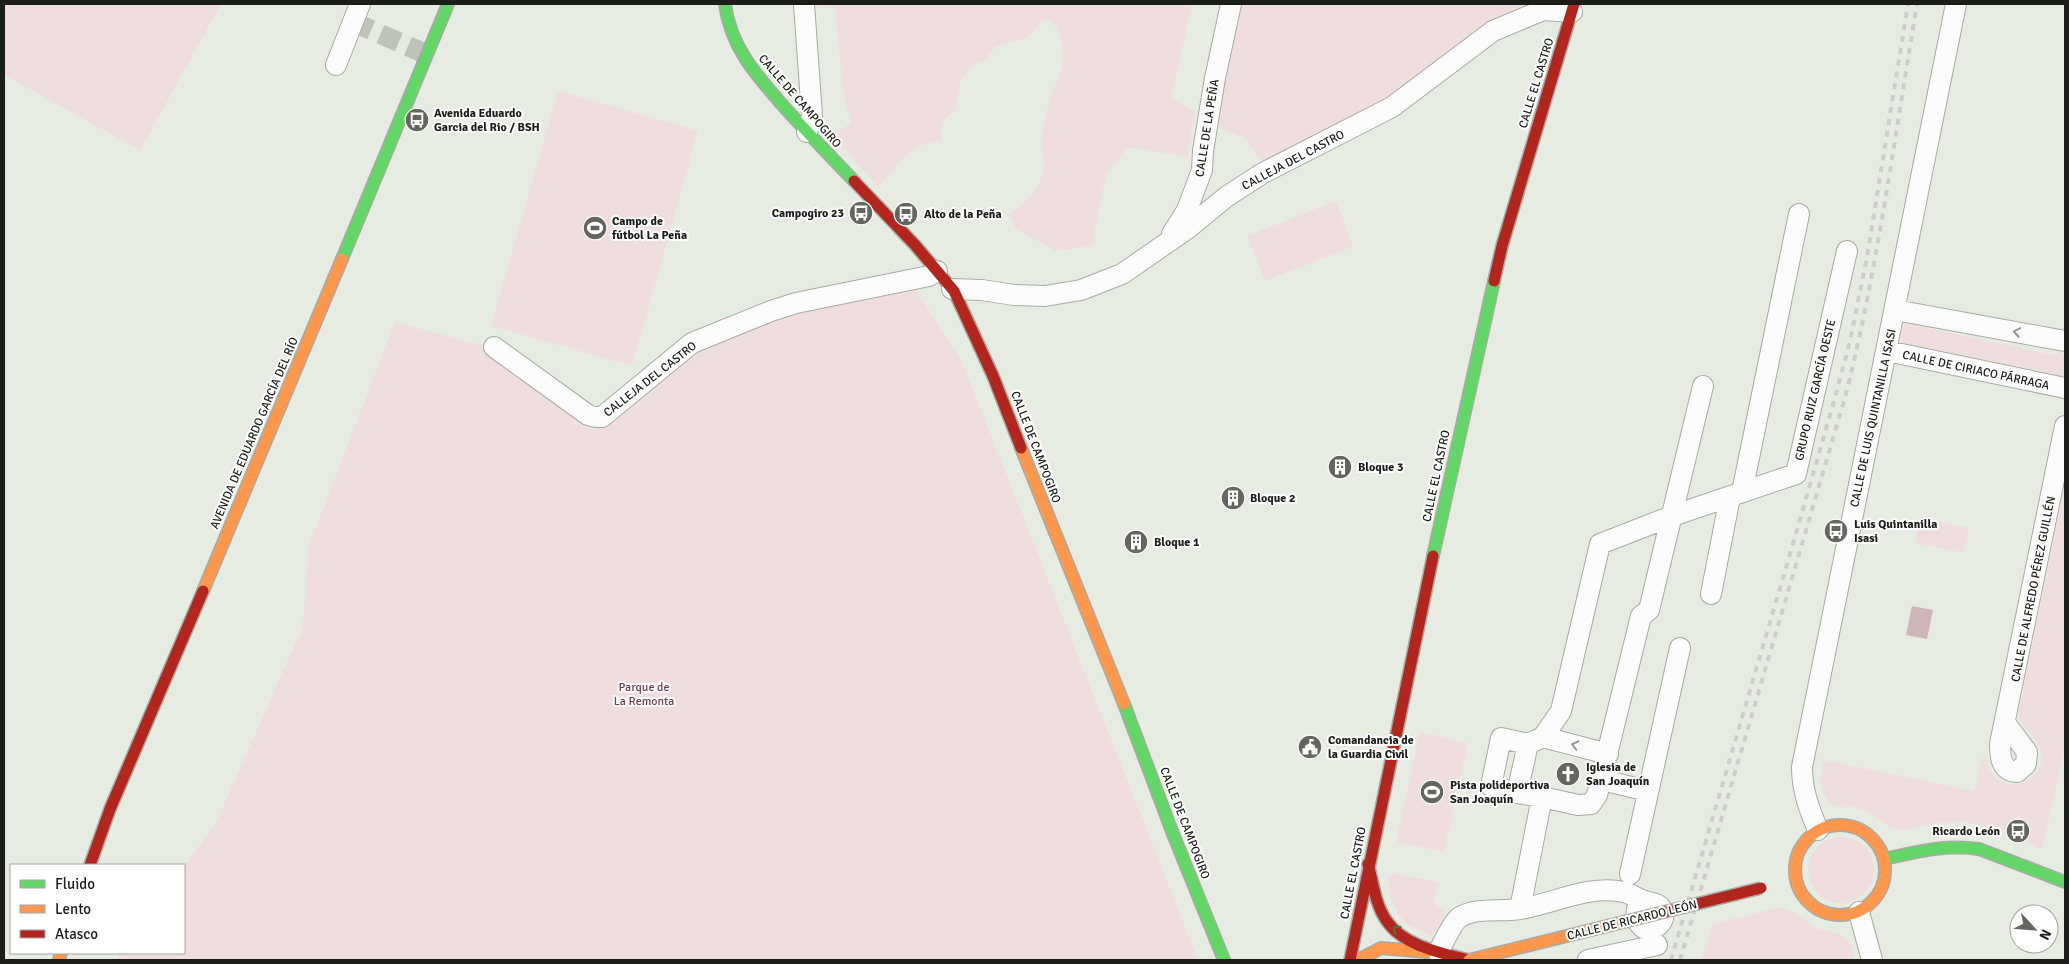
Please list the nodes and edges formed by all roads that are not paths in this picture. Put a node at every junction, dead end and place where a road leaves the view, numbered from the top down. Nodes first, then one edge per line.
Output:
1 (360, 4) edge
2 (725, 4) edge
3 (804, 4) edge
4 (1231, 4) edge
5 (1956, 4) edge
6 (446, 6) edge
7 (1573, 8) edge
8 (336, 65) dead end
9 (807, 132) junction
10 (1799, 214) dead end
11 (1165, 245) junction
12 (1847, 251) dead end
13 (937, 271) junction
14 (952, 289) junction
15 (1895, 310) junction
16 (2065, 341) edge
17 (494, 347) dead end
18 (1887, 351) junction
19 (1703, 386) dead end
20 (2065, 388) edge
21 (2065, 426) edge
22 (1736, 494) junction
23 (1672, 516) junction
24 (1711, 594) dead end
25 (1680, 648) dead end
26 (2006, 724) dead end
27 (1535, 740) junction
28 (1608, 754) junction
29 (1602, 780) junction
30 (1648, 791) junction
31 (1516, 793) junction
32 (1542, 797) junction
33 (1818, 830) junction
34 (1884, 859) junction
35 (90, 864) edge
36 (1368, 864) junction
37 (1630, 874) dead end
38 (2065, 882) edge
39 (1774, 884) dead end
40 (1520, 909) junction
41 (1859, 912) junction
42 (1656, 944) edge
43 (1438, 952) junction
44 (1598, 959) edge
45 (1224, 960) edge
46 (1350, 960) edge
47 (1358, 960) edge
48 (1468, 960) edge
49 (1872, 960) edge

1 - 8 street
2 - 9 main road, CALLE DE CAMPOGIRO
3 - 9 street
4 - 11 street, CALLE DE LA PEÑA
5 - 15 street, CALLE DE LUIS QUINTANILLA ISASI
6 - 35 main road, AVENIDA DE EDUARDO GARCÍA DEL RÍO
7 - 11 street, CALLEJA DEL CASTRO
7 - 36 main road, CALLE EL CASTRO
9 - 13 main road, CALLE DE CAMPOGIRO
10 - 22 street
11 - 14 street, CALLEJA DEL CASTRO
12 - 22 street, GRUPO RUIZ GARCÍA OESTE
13 - 14 main road, CALLE DE CAMPOGIRO
13 - 17 street, CALLEJA DEL CASTRO
14 - 45 main road, CALLE DE CAMPOGIRO
16 -> 15 street
15 - 18 street, CALLE DE LUIS QUINTANILLA ISASI
18 - 20 street, CALLE DE CIRIACO PÁRRAGA
18 - 33 street, CALLE DE LUIS QUINTANILLA ISASI
19 - 23 street
21 - 26 street, CALLE DE ALFREDO PÉREZ GUILLÉN
22 - 23 street, GRUPO RUIZ GARCÍA OESTE
22 - 24 street
23 - 27 street, GRUPO RUIZ GARCÍA OESTE
23 - 28 street
25 - 30 street
28 -> 27 street
27 - 31 street, GRUPO RUIZ GARCÍA OESTE
27 - 31 street
28 - 29 street
29 - 30 street
29 - 32 street
30 - 37 street
31 - 32 street
32 - 40 street
33 - 34 main road
33 - 41 main road
34 - 38 main road
34 - 41 main road
43 -> 36 main road, CALLE DE RICARDO LEÓN
36 - 46 main road, CALLE EL CASTRO
39 - 48 main road, CALLE DE RICARDO LEÓN, bridge
40 - 42 street
40 - 43 street
41 - 49 street
42 - 44 street
43 - 47 main road, CALLE DE RICARDO LEÓN
43 - 48 main road, CALLE DE RICARDO LEÓN

